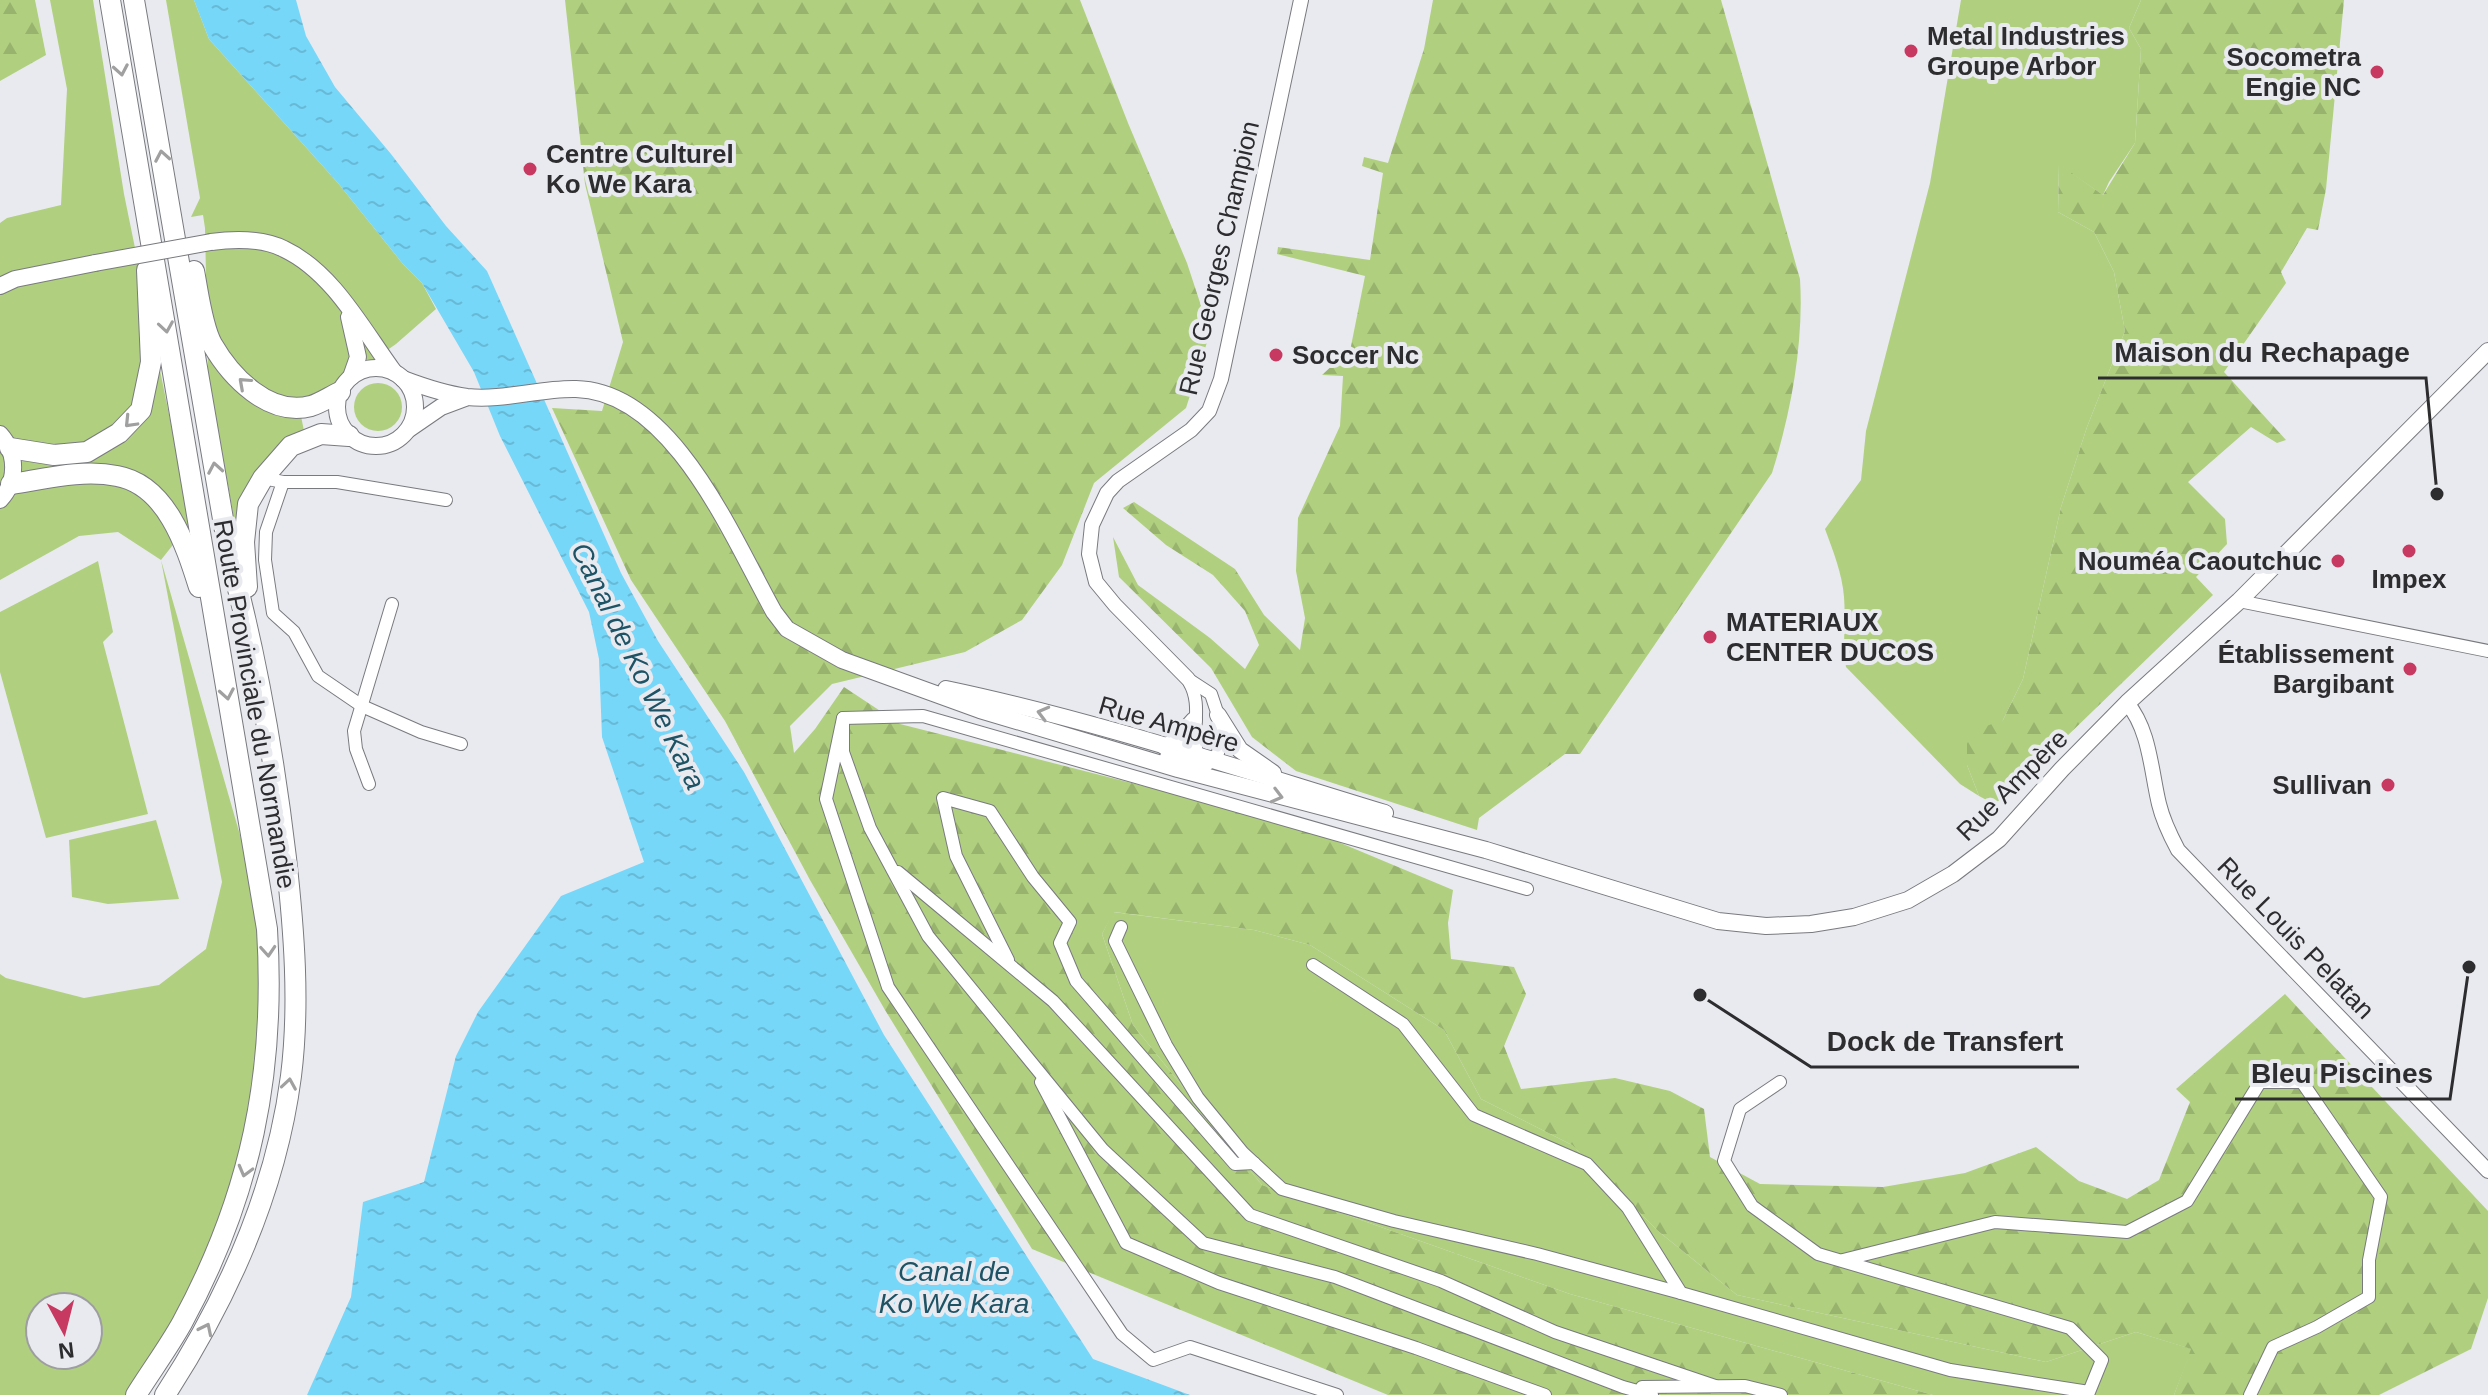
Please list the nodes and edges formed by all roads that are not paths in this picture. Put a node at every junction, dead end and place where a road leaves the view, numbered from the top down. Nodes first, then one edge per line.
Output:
1 (110, 0) edge
2 (134, 0) edge
3 (1301, 0) edge
4 (170, 205) junction
5 (146, 212) junction
6 (0, 286) edge
7 (345, 304) junction
8 (2488, 351) edge
9 (398, 376) junction
10 (345, 384) junction
11 (475, 397) junction
12 (408, 430) junction
13 (349, 436) junction
14 (5, 441) edge
15 (273, 480) junction
16 (5, 492) edge
17 (446, 500) dead end
18 (2239, 601) junction
19 (392, 604) dead end
20 (246, 616) junction
21 (220, 649) junction
22 (2488, 651) edge
23 (881, 675) junction
24 (1188, 679) junction
25 (2127, 703) junction
26 (362, 706) junction
27 (1218, 715) junction
28 (843, 718) junction
29 (1194, 720) junction
30 (1052, 731) junction
31 (461, 744) dead end
32 (1165, 747) junction
33 (1204, 761) junction
34 (1231, 783) junction
35 (369, 784) dead end
36 (1295, 786) junction
37 (1438, 836) junction
38 (891, 866) junction
39 (1527, 889) dead end
40 (1121, 927) dead end
41 (1313, 965) dead end
42 (1011, 966) junction
43 (1029, 1061) junction
44 (1780, 1082) dead end
45 (1254, 1163) junction
46 (2488, 1171) edge
47 (1840, 1261) junction
48 (1681, 1293) junction
49 (1715, 1386) junction
50 (1623, 1387) junction
51 (136, 1395) edge
52 (165, 1395) edge
53 (1337, 1395) edge
54 (1545, 1395) edge
55 (1652, 1395) edge
56 (1781, 1395) edge
57 (2250, 1395) edge

1 -> 5 highway, Route Provinciale du Normandie
4 -> 2 highway, Route Provinciale du Normandie
3 - 24 street, Rue Georges Champion
10 -> 4 highway
20 -> 4 highway, Route Provinciale du Normandie
5 -> 14 highway
5 -> 21 highway, Route Provinciale du Normandie
6 - 7 main road, bridge
7 - 9 main road
7 - 10 main road
8 - 18 main road, Rue Ampère
9 - 10 main road
9 - 11 main road
9 - 12 main road
10 - 13 main road
11 - 12 main road
11 - 23 main road, Rue Ampère
12 - 13 main road
13 - 15 highway
14 - 16 main road
15 - 17 street
15 - 20 highway
15 - 26 street
16 - 21 highway
18 - 22 street
18 - 25 main road, Rue Ampère
19 - 26 street
52 -> 20 highway, Route Provinciale du Normandie
21 -> 51 highway, Route Provinciale du Normandie
23 - 30 main road, Rue Ampère
32 -> 23 main road, Rue Ampère
24 - 27 street, Rue Georges Champion
24 - 29 street
25 - 37 main road, Rue Ampère
25 - 46 street, Rue Louis Pelatan
26 - 31 street
26 - 35 street
27 - 33 street
27 - 36 main road
28 - 38 street
28 - 39 street
28 - 53 street
29 - 32 main road
29 - 33 street
30 - 33 street
30 - 34 main road, Rue Ampère
32 - 33 main road, Rue Ampère
33 - 34 street
33 - 36 main road, Rue Ampère
34 -> 37 main road, Rue Ampère
36 - 37 main road, Rue Ampère
38 - 42 street
38 - 43 street
40 - 45 street
41 - 48 street
42 - 45 street
42 - 49 street
43 - 50 street
43 - 54 street
44 - 47 street
45 - 48 street
47 - 48 street
47 - 57 street
49 - 50 street
49 - 56 street
50 - 55 street

